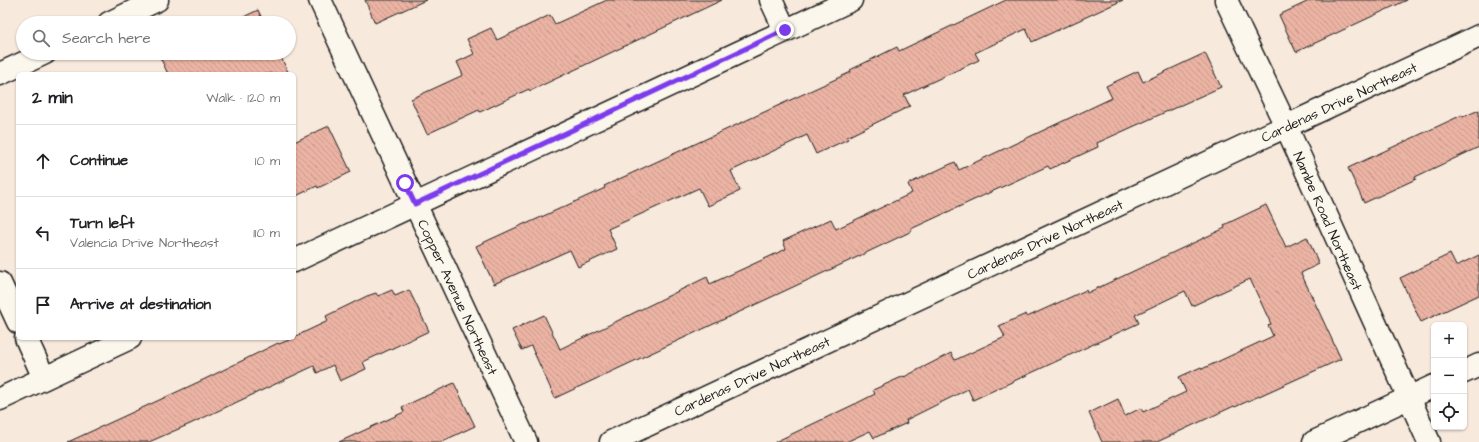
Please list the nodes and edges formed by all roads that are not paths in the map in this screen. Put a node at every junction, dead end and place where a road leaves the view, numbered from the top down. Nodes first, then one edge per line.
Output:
1 (157, 0) edge
2 (320, 0) edge
3 (771, 0) edge
4 (851, 0) edge
5 (1226, 0) edge
6 (124, 16) edge
7 (785, 30) junction
8 (1479, 36) edge
9 (30, 60) edge
10 (0, 74) edge
11 (1286, 126) junction
12 (415, 204) junction
13 (296, 260) edge
14 (0, 283) edge
15 (16, 318) edge
16 (27, 340) edge
17 (126, 340) edge
18 (1479, 365) edge
19 (1467, 371) edge
20 (44, 378) junction
21 (1431, 387) edge
22 (1408, 398) junction
23 (0, 399) edge
24 (526, 442) edge
25 (611, 442) edge
26 (1314, 442) edge
27 (1429, 442) edge

1 - 6 street
2 - 12 street, Copper Avenue Northeast
3 - 7 street
4 - 7 street
5 - 11 street, Nambe Road Northeast
7 - 12 street
8 - 11 street, Cardenas Drive Northeast
9 - 10 street
11 - 22 street, Nambe Road Northeast
11 - 25 street, Cardenas Drive Northeast
12 - 13 street
12 - 24 street, Copper Avenue Northeast
14 - 15 street
16 - 20 street
17 - 20 street
18 - 19 street
20 - 23 street
21 - 22 street
22 - 26 street
22 - 27 street, Nambe Road Northeast

